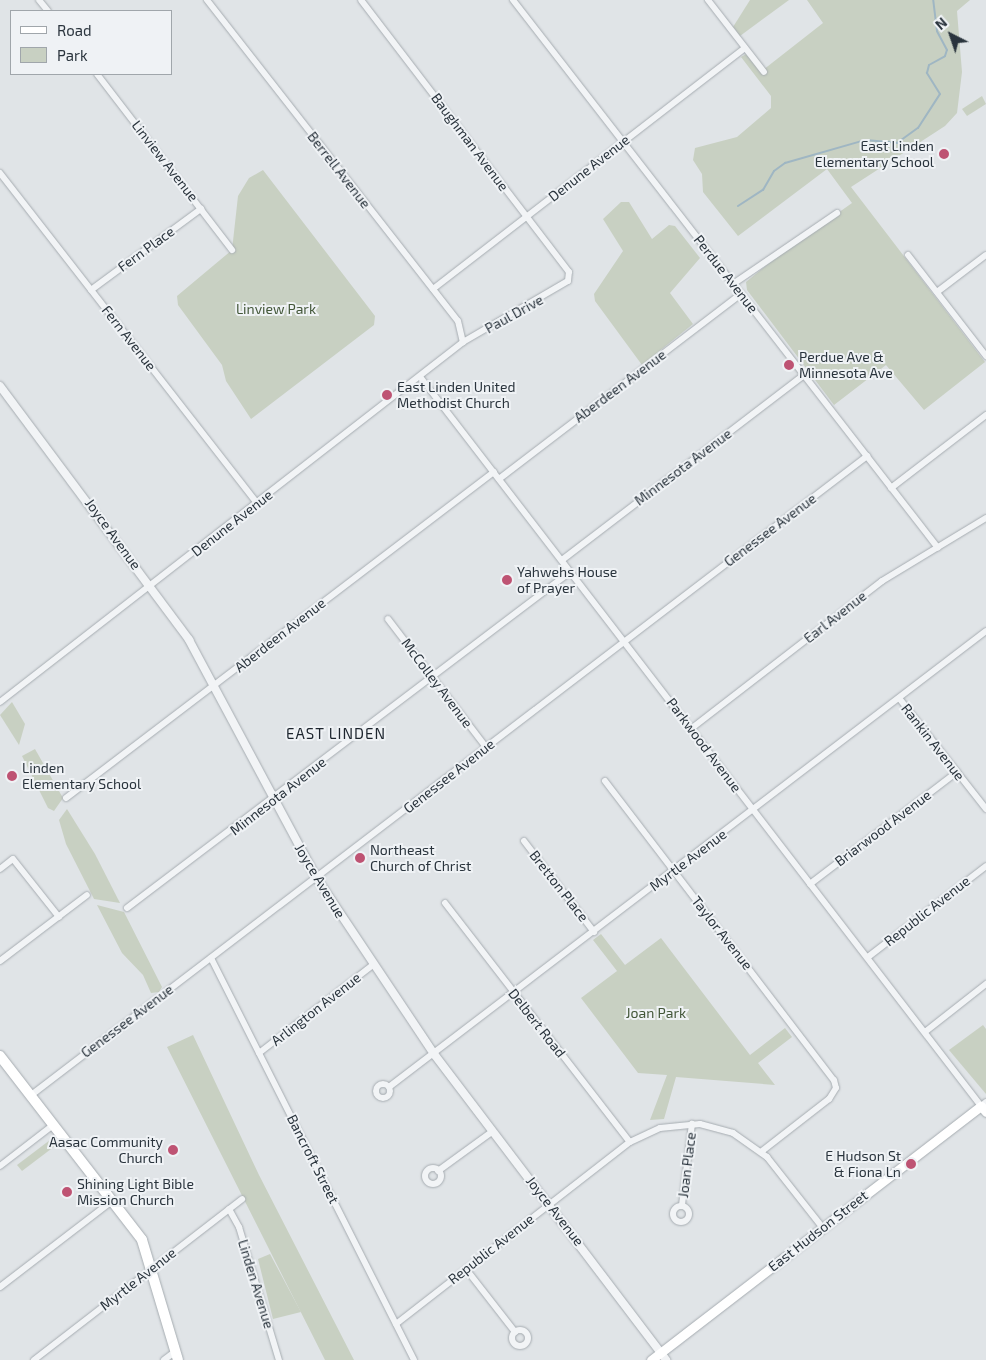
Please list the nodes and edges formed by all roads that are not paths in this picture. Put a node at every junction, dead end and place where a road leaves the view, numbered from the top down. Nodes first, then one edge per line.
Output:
1 (39, 0) edge
2 (207, 0) edge
3 (361, 0) edge
4 (513, 0) edge
5 (708, 0) edge
6 (47, 10) edge
7 (745, 48) junction
8 (764, 72) dead end
9 (98, 75) edge
10 (623, 142) junction
11 (0, 173) edge
12 (201, 209) junction
13 (837, 213) dead end
14 (527, 216) junction
15 (232, 250) dead end
16 (908, 255) dead end
17 (986, 255) edge
18 (733, 284) junction
19 (564, 285) joint
20 (433, 289) junction
21 (92, 290) junction
22 (937, 292) junction
23 (741, 294) junction
24 (462, 342) junction
25 (986, 356) edge
26 (804, 375) junction
27 (422, 378) junction
28 (0, 386) edge
29 (986, 416) edge
30 (867, 456) junction
31 (494, 472) junction
32 (499, 479) junction
33 (892, 488) junction
34 (258, 504) junction
35 (986, 518) edge
36 (938, 548) junction
37 (562, 560) junction
38 (570, 572) junction
39 (151, 586) junction
40 (388, 619) dead end
41 (985, 635) edge
42 (624, 642) junction
43 (433, 677) junction
44 (214, 686) junction
45 (899, 698) junction
46 (0, 702) edge
47 (692, 728) junction
48 (486, 747) junction
49 (957, 772) junction
50 (605, 781) dead end
51 (66, 798) dead end
52 (274, 798) junction
53 (986, 809) edge
54 (754, 810) junction
55 (524, 841) dead end
56 (986, 866) edge
57 (0, 869) edge
58 (673, 871) junction
59 (316, 877) junction
60 (810, 884) junction
61 (87, 895) dead end
62 (444, 904) dead end
63 (127, 908) dead end
64 (59, 917) junction
65 (594, 932) junction
66 (868, 957) junction
67 (211, 958) junction
68 (0, 961) edge
69 (373, 965) junction
70 (986, 984) edge
71 (514, 993) junction
72 (925, 1032) junction
73 (259, 1053) junction
74 (434, 1054) junction
75 (0, 1056) edge
76 (389, 1087) dead end
77 (30, 1096) junction
78 (984, 1107) edge
79 (692, 1124) junction
80 (53, 1125) junction
81 (493, 1131) junction
82 (630, 1142) junction
83 (761, 1152) junction
84 (0, 1166) edge
85 (438, 1171) dead end
86 (242, 1199) dead end
87 (112, 1201) junction
88 (550, 1204) junction
89 (682, 1205) dead end
90 (229, 1209) junction
91 (822, 1227) junction
92 (153, 1268) junction
93 (466, 1269) junction
94 (0, 1286) edge
95 (396, 1324) junction
96 (515, 1332) dead end
97 (177, 1355) edge
98 (664, 1356) edge
99 (34, 1360) edge
100 (164, 1360) edge
101 (279, 1360) edge
102 (414, 1360) edge
103 (651, 1360) edge

1 - 6 street
2 - 20 street, Berrell Avenue
3 - 14 street, Baughman Avenue
4 - 10 street, Perdue Avenue
5 - 7 street
7 - 8 street
7 - 10 street, Denune Avenue
9 - 12 street, Linview Avenue
10 - 14 street, Denune Avenue
10 - 18 street, Perdue Avenue
11 - 21 street, Fern Avenue
12 - 15 street, Linview Avenue
12 - 21 street, Fern Place
13 - 18 street
14 - 19 street, Baughman Avenue
14 - 20 street, Denune Avenue
16 - 22 street
17 - 22 street
18 - 23 street, Perdue Avenue
19 - 24 street, Paul Drive
20 - 24 street, Berrell Avenue
21 - 34 street, Fern Avenue
22 - 25 street
23 - 26 street, Perdue Avenue
23 - 32 street, Aberdeen Avenue
24 - 27 street, Denune Avenue
26 - 30 street, Perdue Avenue
26 - 37 street, Minnesota Avenue
27 - 31 street, Parkwood Avenue
27 - 34 street, Denune Avenue
28 - 39 street, Joyce Avenue
29 - 33 street
30 - 33 street, Perdue Avenue
30 - 42 street, Genessee Avenue
31 - 32 street, Parkwood Avenue
31 - 44 street, Aberdeen Avenue
32 - 37 street, Parkwood Avenue
33 - 36 street, Perdue Avenue
34 - 39 street, Denune Avenue
35 - 36 street, Earl Avenue
36 - 47 street, Earl Avenue
37 - 38 street, Parkwood Avenue
38 - 42 street, Parkwood Avenue
38 - 43 street, Minnesota Avenue
39 - 44 street, Joyce Avenue
39 - 46 street, Denune Avenue
40 - 43 street, McColley Avenue
41 - 45 street, Myrtle Avenue
42 - 47 street, Parkwood Avenue
42 - 48 street, Genessee Avenue
43 - 48 street, McColley Avenue
43 - 52 street, Minnesota Avenue
44 - 51 street, Aberdeen Avenue
44 - 52 street, Joyce Avenue
45 - 49 street, Rankin Avenue
45 - 54 street, Myrtle Avenue
47 - 54 street, Parkwood Avenue
48 - 59 street, Genessee Avenue
49 - 53 street, Rankin Avenue
49 - 60 street, Briarwood Avenue
50 - 58 street, Taylor Avenue
52 - 59 street, Joyce Avenue
52 - 63 street, Minnesota Avenue
54 - 58 street, Myrtle Avenue
54 - 60 street, Parkwood Avenue
55 - 65 street, Bretton Place
56 - 66 street, Republic Avenue
57 - 64 street
58 - 65 street, Myrtle Avenue
58 - 83 street, Taylor Avenue
59 - 67 street, Genessee Avenue
59 - 69 street, Joyce Avenue
60 - 66 street, Parkwood Avenue
61 - 64 street
62 - 71 street, Delbert Road
64 - 68 street
65 - 71 street, Myrtle Avenue
66 - 72 street, Parkwood Avenue
67 - 73 street, Bancroft Street
67 - 77 street, Genessee Avenue
69 - 73 street, Arlington Avenue
69 - 74 street, Joyce Avenue
70 - 72 street
71 - 74 street, Myrtle Avenue
71 - 82 street, Delbert Road
72 - 78 street, Parkwood Avenue
73 - 95 street, Bancroft Street
74 - 76 street, Myrtle Avenue
74 - 81 street, Joyce Avenue
75 - 77 main road
77 - 80 main road
78 - 91 main road, East Hudson Street
79 - 82 street, Republic Avenue
79 - 83 street
79 - 89 street, Joan Place
80 - 84 street
80 - 87 main road
81 - 85 street
81 - 88 street, Joyce Avenue
82 - 88 street, Republic Avenue
83 - 91 street
86 - 90 street, Myrtle Avenue
87 - 92 main road
87 - 94 street
88 - 93 street, Republic Avenue
88 - 98 street, Joyce Avenue
90 - 92 street, Myrtle Avenue
90 - 101 street, Linden Avenue
91 - 98 main road, East Hudson Street
92 - 97 main road
92 - 99 street, Myrtle Avenue
93 - 95 street, Republic Avenue
93 - 96 street
95 - 102 street, Bancroft Street
97 - 100 street
98 - 103 main road, East Hudson Street

